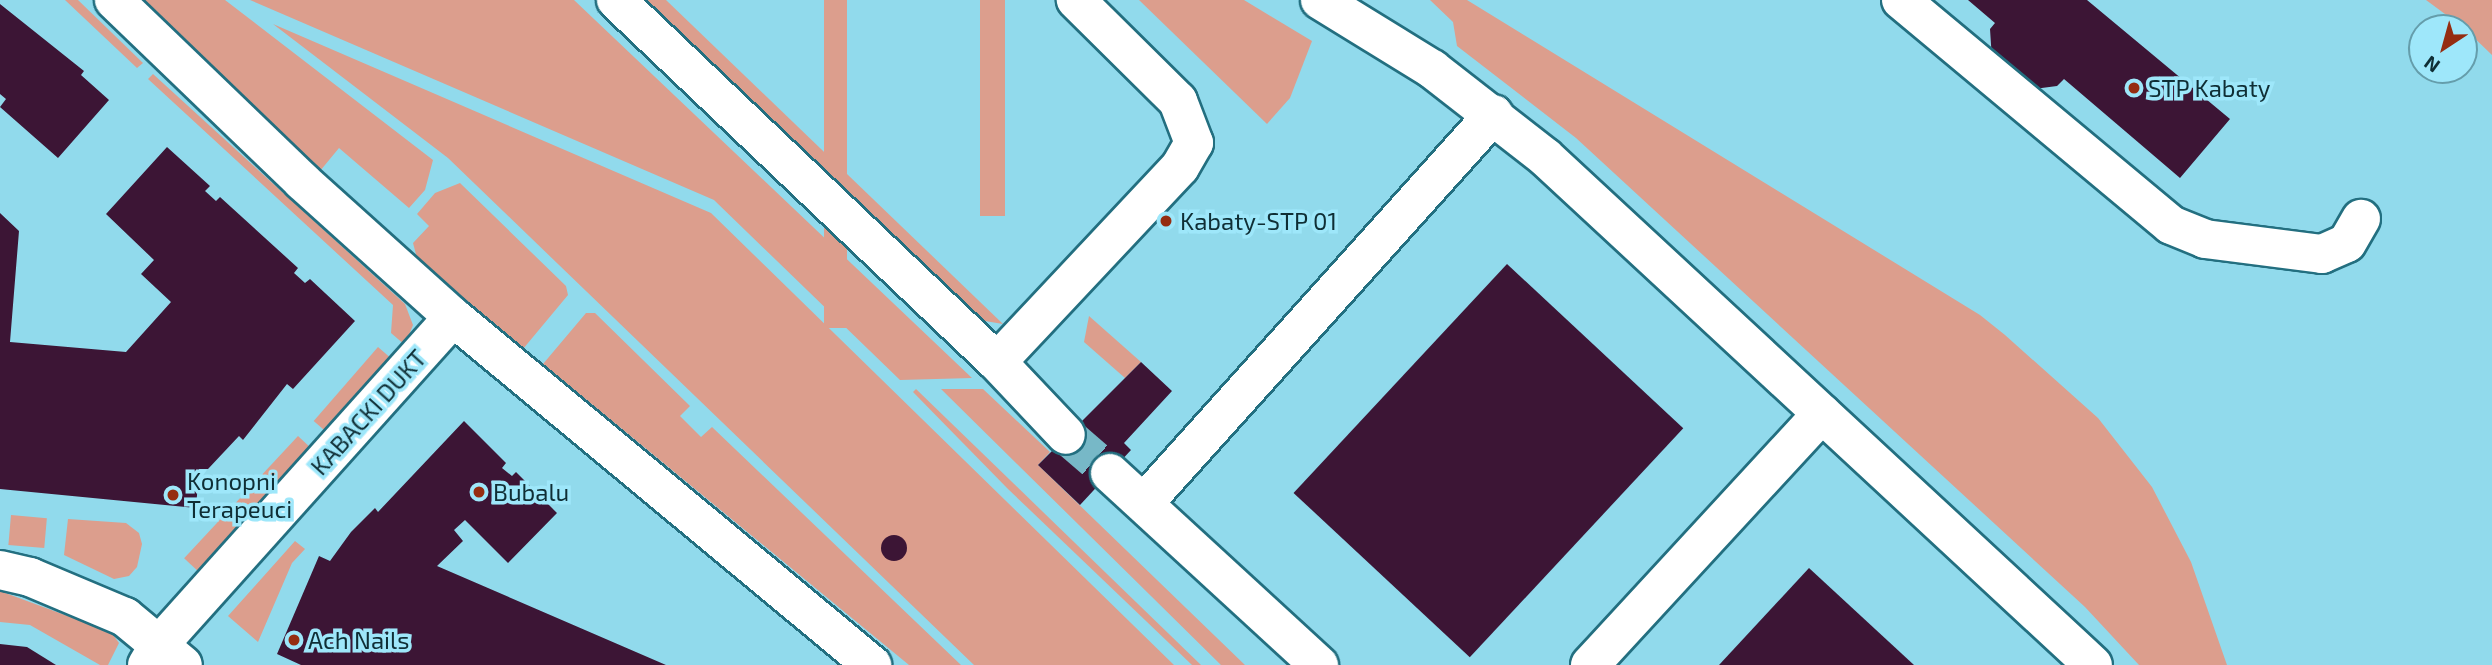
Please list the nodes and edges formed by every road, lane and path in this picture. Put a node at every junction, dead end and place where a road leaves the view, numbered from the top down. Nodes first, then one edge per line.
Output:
1 (114, 0) edge
2 (615, 0) edge
3 (1076, 0) edge
4 (1320, 0) edge
5 (1901, 0) edge
6 (1494, 114) junction
7 (2361, 219) dead end
8 (453, 317) junction
9 (997, 362) junction
10 (1822, 414) junction
11 (1066, 435) tunnel mouth
12 (1110, 473) tunnel mouth
13 (1144, 503) junction
14 (0, 570) edge
15 (163, 658) edge
16 (872, 665) edge
17 (1319, 665) edge
18 (1590, 665) edge
19 (2093, 665) edge

1 - 8 street
2 - 9 street
3 - 9 street
4 - 6 street
5 - 7 street
6 - 10 street
6 - 13 street
8 - 15 street, KABACKI DUKT
8 - 16 street
9 - 11 street
10 - 18 street
10 - 19 street
12 - 13 street
13 - 17 street
14 - 15 street

